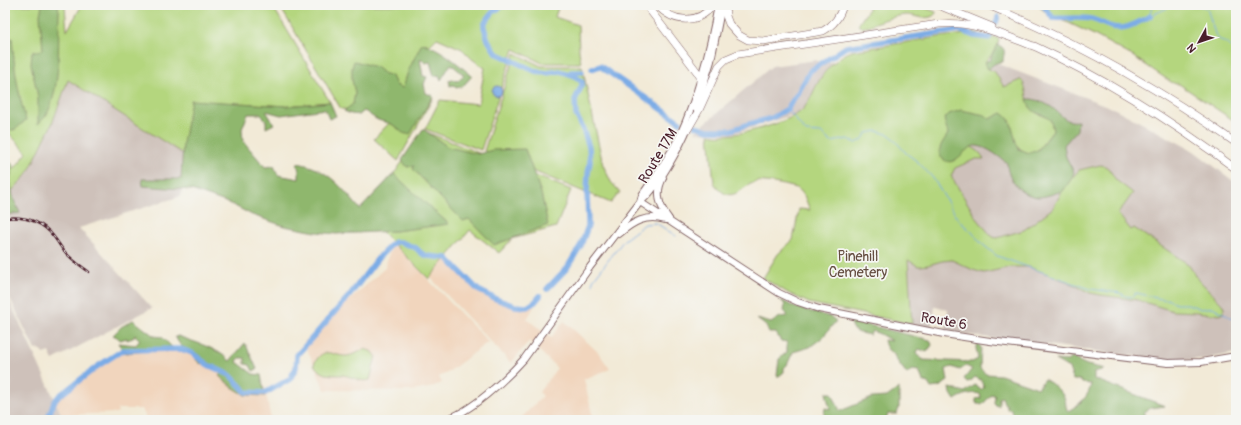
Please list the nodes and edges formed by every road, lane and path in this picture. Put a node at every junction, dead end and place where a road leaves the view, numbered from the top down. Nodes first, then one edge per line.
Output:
1 (646, 5) edge
2 (657, 5) edge
3 (713, 5) edge
4 (718, 5) edge
5 (724, 5) edge
6 (843, 5) edge
7 (938, 5) edge
8 (988, 5) edge
9 (1002, 5) edge
10 (1047, 31) junction
11 (1038, 48) junction
12 (700, 82) junction
13 (688, 130) junction
14 (1236, 143) edge
15 (669, 164) junction
16 (1236, 169) edge
17 (640, 202) junction
18 (673, 223) junction
19 (608, 245) junction
20 (1236, 356) edge
21 (444, 420) edge

1 - 12 highway
2 - 3 highway
4 - 12 main road, Route 17M
5 - 6 highway
5 - 13 main road, Route 17M
7 - 11 highway
8 - 10 highway
9 - 10 highway
10 - 14 highway
11 - 13 highway
11 - 16 highway
12 - 17 main road, Route 17M
13 - 15 main road, Route 17M
15 - 17 main road, Route 17M
15 - 18 main road
17 - 18 main road, Route 6
17 - 19 main road
18 - 19 main road
18 - 20 main road, Route 6
19 - 21 main road

